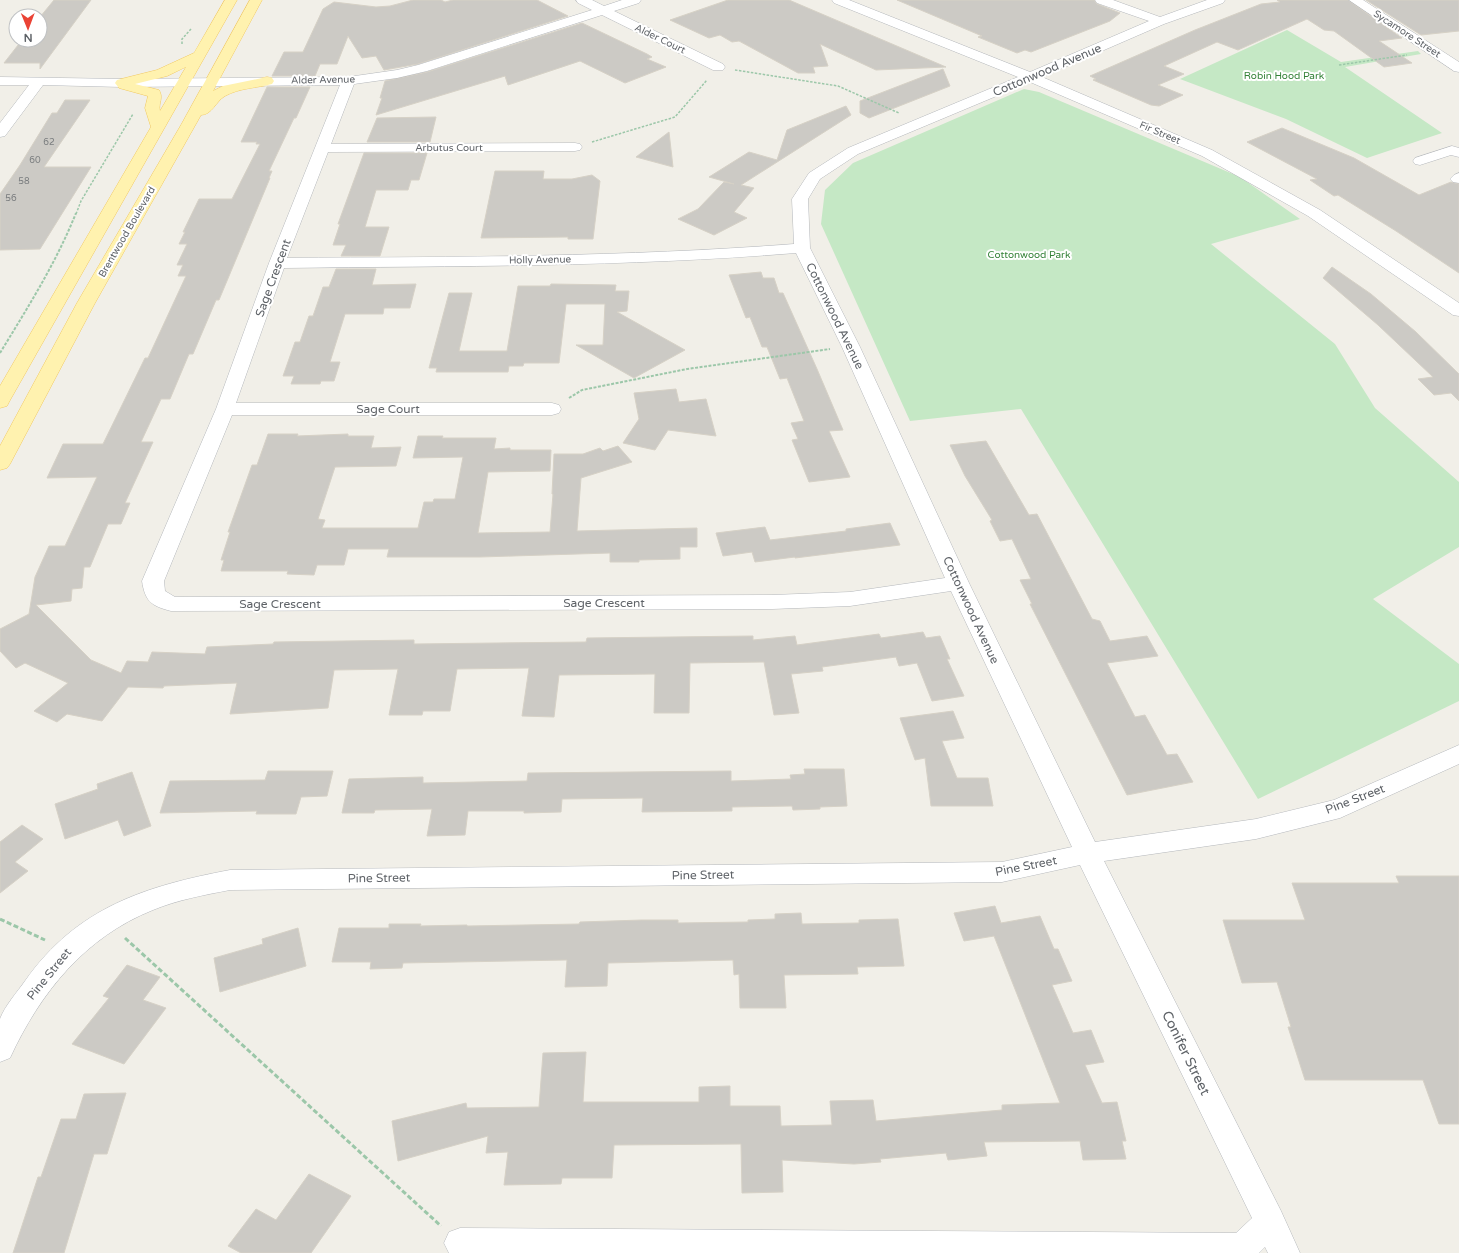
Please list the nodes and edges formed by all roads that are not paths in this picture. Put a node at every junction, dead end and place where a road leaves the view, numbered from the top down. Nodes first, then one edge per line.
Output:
1 (230, 0) edge
2 (256, 0) edge
3 (582, 0) edge
4 (635, 0) edge
5 (838, 0) edge
6 (1101, 0) edge
7 (1219, 0) edge
8 (1355, 0) edge
9 (603, 10) junction
10 (1160, 21) junction
11 (1459, 50) edge
12 (1436, 53) junction
13 (198, 56) junction
14 (224, 58) junction
15 (718, 67) road end
16 (1459, 68) edge
17 (1030, 78) junction
18 (0, 81) edge
19 (39, 81) junction
20 (267, 81) junction
21 (348, 81) junction
22 (184, 82) junction
23 (212, 82) junction
24 (122, 83) junction
25 (188, 125) junction
26 (158, 127) junction
27 (0, 133) edge
28 (575, 147) road end
29 (322, 148) junction
30 (1459, 153) edge
31 (1420, 161) dead end
32 (802, 248) junction
33 (277, 263) junction
34 (1457, 308) edge
35 (0, 402) edge
36 (225, 409) junction
37 (552, 409) road end
38 (0, 464) edge
39 (958, 583) junction
40 (1459, 754) edge
41 (1088, 853) junction
42 (0, 1049) edge
43 (1270, 1222) junction
44 (460, 1243) road end
45 (1284, 1253) edge

1 - 13 main road
2 - 14 main road, Brentwood Boulevard
3 - 9 street, Alder Court
4 - 9 street, Alder Avenue
5 - 17 street, Fir Street
6 - 10 street
7 - 10 street, Cottonwood Avenue
8 - 12 street, Sycamore Street
9 - 15 street, Alder Court
9 - 21 street, Alder Avenue
10 - 17 street, Cottonwood Avenue
11 - 12 street
12 - 16 street, Sycamore Street
13 - 22 main road
13 - 24 main road
14 - 20 main road
14 - 23 main road, Brentwood Boulevard
17 - 32 street, Cottonwood Avenue
17 - 34 street, Fir Street
18 - 19 street, Alder Avenue
19 - 24 street, Alder Avenue
19 - 27 street
20 - 21 street, Alder Avenue
20 - 23 street, Alder Avenue
20 - 25 main road
21 - 29 street, Sage Crescent
22 - 23 street, Alder Avenue
22 - 24 street, Alder Avenue
22 - 26 main road
23 - 25 main road, Brentwood Boulevard
24 - 26 main road
25 - 38 main road, Brentwood Boulevard
26 - 35 main road
28 - 29 street, Arbutus Court
29 - 33 street, Sage Crescent
30 - 31 street
32 - 33 street, Holly Avenue
32 - 39 street, Cottonwood Avenue
33 - 36 street, Sage Crescent
36 - 37 street, Sage Court
36 - 39 street, Sage Crescent
39 - 41 street, Cottonwood Avenue
40 - 41 street, Pine Street
41 - 42 street, Pine Street
41 - 43 street, Conifer Street
43 - 44 street
43 - 45 street, Conifer Street

